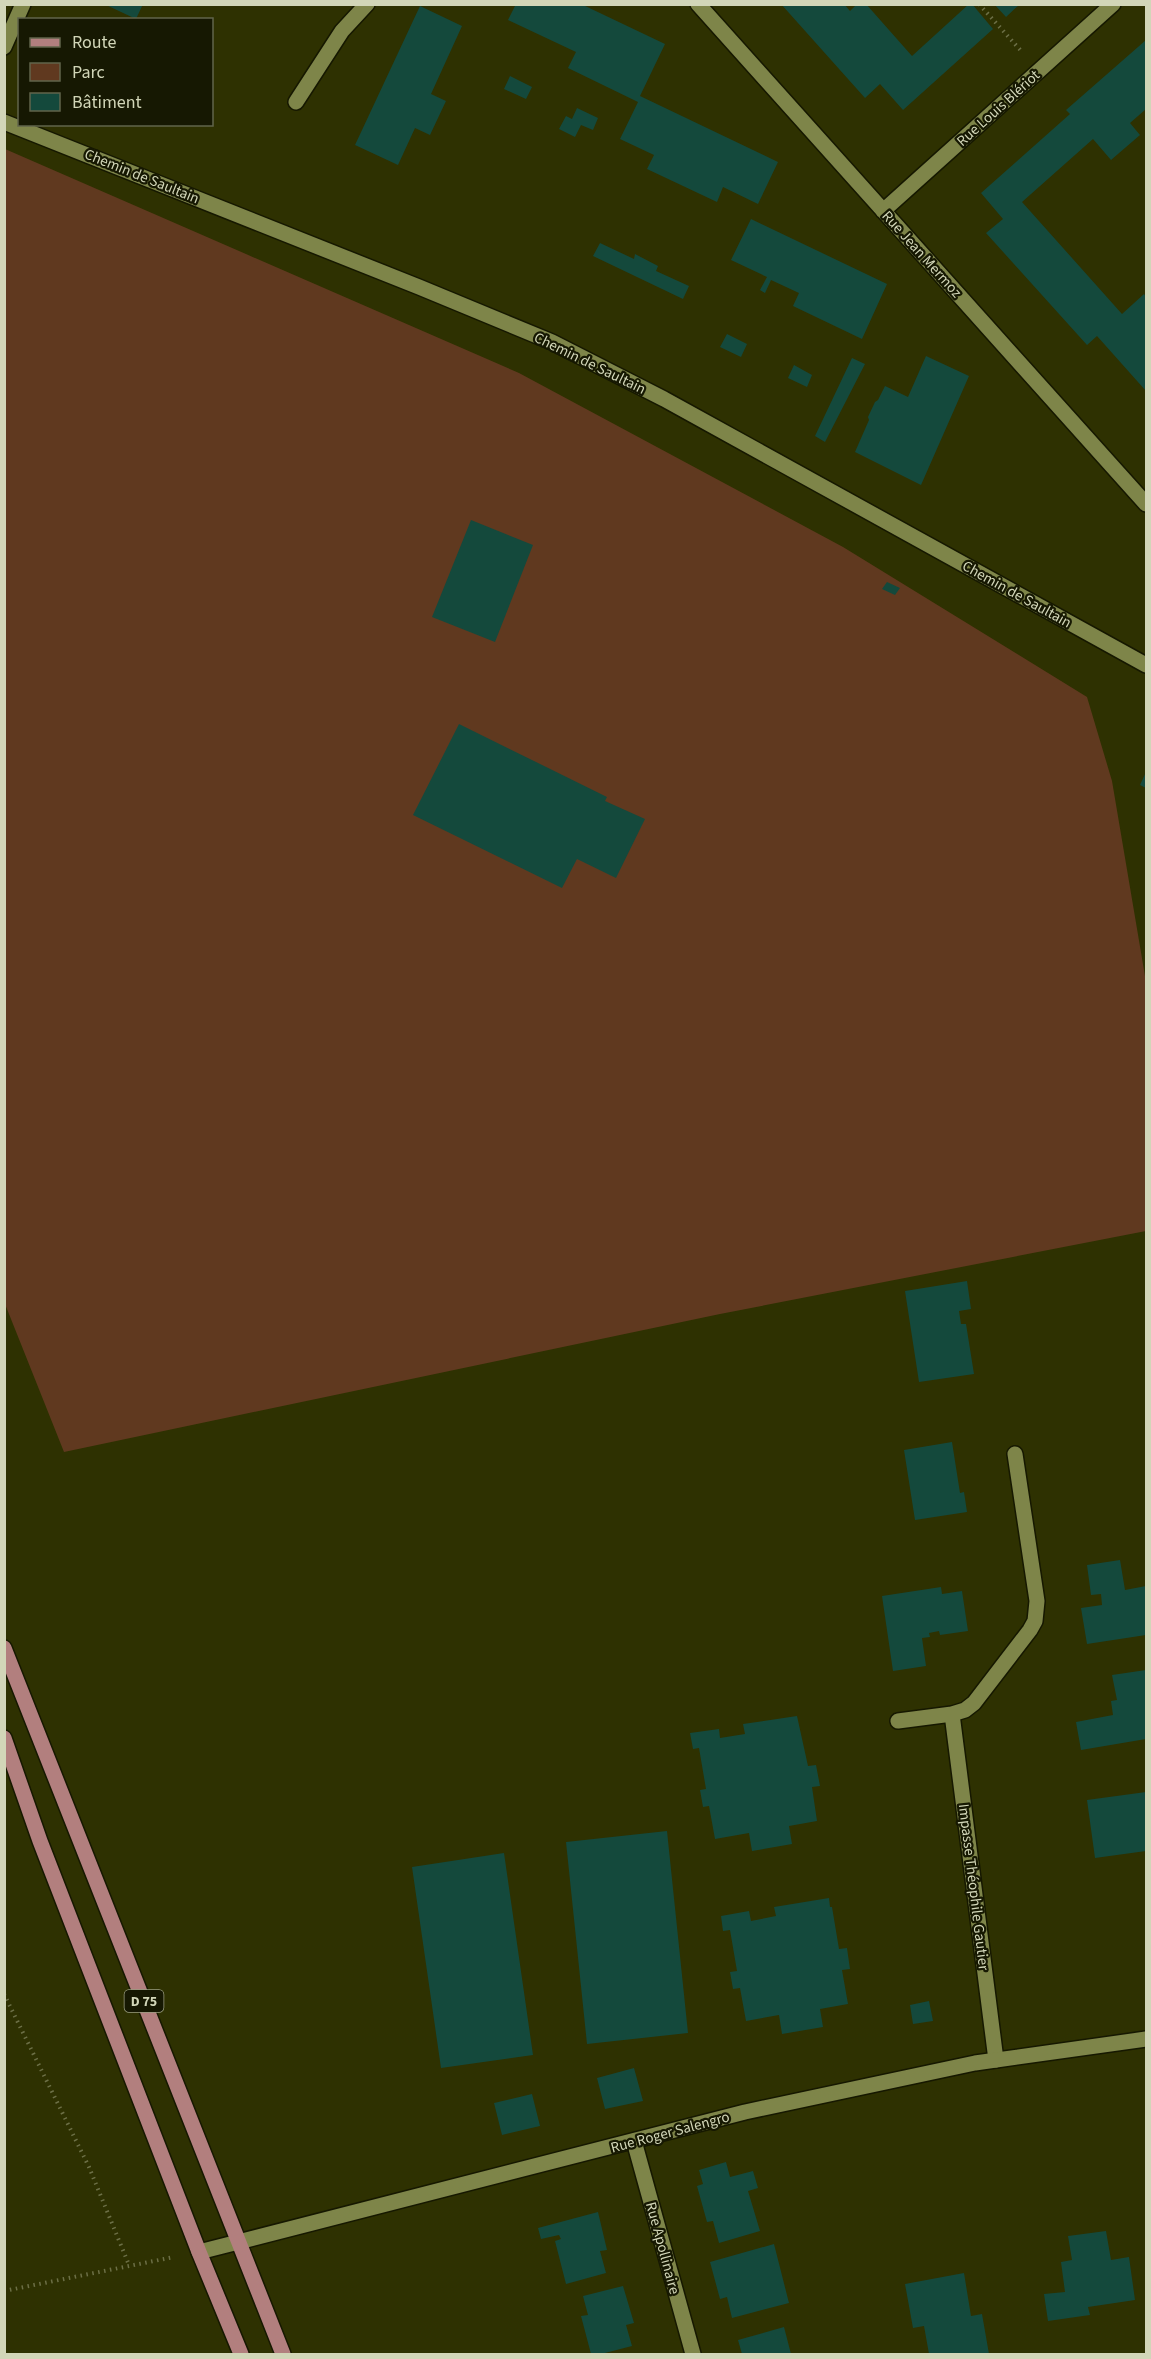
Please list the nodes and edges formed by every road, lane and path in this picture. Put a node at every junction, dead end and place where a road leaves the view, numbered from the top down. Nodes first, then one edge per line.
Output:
1 (23, 4) edge
2 (367, 4) edge
3 (698, 4) edge
4 (979, 4) edge
5 (1113, 4) edge
6 (4, 47) edge
7 (1039, 71) junction
8 (296, 102) dead end
9 (4, 122) edge
10 (883, 211) junction
11 (1146, 504) edge
12 (1146, 665) edge
13 (1015, 1454) dead end
14 (4, 1648) edge
15 (952, 1714) junction
16 (898, 1721) dead end
17 (4, 1738) edge
18 (4, 1995) edge
19 (1146, 2039) edge
20 (996, 2060) junction
21 (634, 2141) junction
22 (240, 2242) junction
23 (199, 2252) junction
24 (129, 2265) junction
25 (4, 2291) edge
26 (241, 2355) edge
27 (283, 2355) edge
28 (693, 2355) edge

1 - 6 street
2 - 8 street
3 - 10 street, Rue Jean Mermoz
4 - 7 path
5 - 7 street, Rue Louis Blériot
7 - 10 street, Rue Louis Blériot
9 - 12 street, Chemin de Saultain
10 - 11 street, Rue Jean Mermoz
13 - 15 street
14 - 22 main road, D 75
15 - 16 street
15 - 20 street, Impasse Théophile Gautier
17 - 23 main road, D 75
18 - 24 path
19 - 20 street, Rue Roger Salengro
20 - 21 street, Rue Roger Salengro
21 - 22 street, Rue Roger Salengro
21 - 28 street, Rue Apollinaire
22 - 23 street, Rue Roger Salengro
22 - 27 main road, D 75
23 - 24 path
23 - 26 main road, D 75
24 - 25 path

